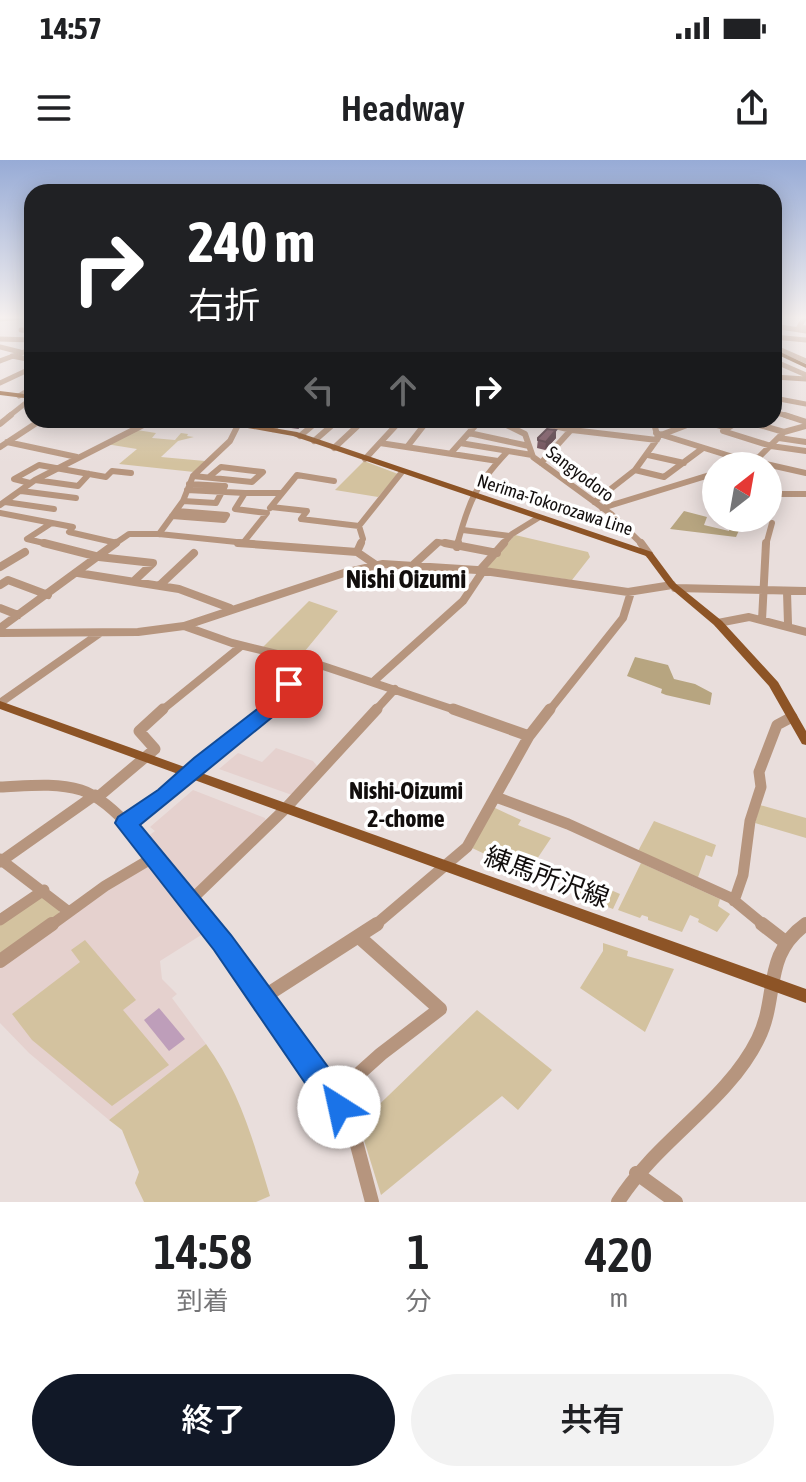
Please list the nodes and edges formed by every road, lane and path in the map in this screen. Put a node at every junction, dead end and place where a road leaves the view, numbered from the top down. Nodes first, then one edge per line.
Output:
1 (24, 369) edge
2 (806, 370) edge
3 (782, 375) edge
4 (0, 383) edge
5 (0, 393) edge
6 (24, 393) edge
7 (19, 396) junction
8 (24, 397) edge
9 (782, 400) edge
10 (24, 404) edge
11 (806, 404) edge
12 (782, 416) edge
13 (0, 424) edge
14 (806, 424) edge
15 (29, 428) edge
16 (137, 428) edge
17 (234, 428) edge
18 (268, 428) edge
19 (310, 428) edge
20 (329, 428) edge
21 (355, 428) edge
22 (394, 428) edge
23 (420, 428) edge
24 (473, 428) edge
25 (513, 428) edge
26 (567, 428) edge
27 (656, 428) edge
28 (679, 428) edge
29 (728, 428) edge
30 (766, 428) edge
31 (273, 429) joint
32 (572, 430) junction
33 (469, 433) junction
34 (781, 435) junction
35 (300, 436) junction
36 (658, 436) junction
37 (314, 441) junction
38 (806, 442) edge
39 (380, 443) junction
40 (460, 443) junction
41 (4, 444) edge
42 (771, 446) junction
43 (407, 447) junction
44 (334, 448) junction
45 (703, 448) junction
46 (531, 451) junction
47 (806, 451) edge
48 (507, 452) junction
49 (717, 452) edge
50 (764, 452) edge
51 (451, 453) junction
52 (648, 455) junction
53 (77, 457) junction
54 (365, 459) junction
55 (498, 461) junction
56 (541, 463) junction
57 (684, 463) junction
58 (56, 468) junction
59 (782, 468) edge
60 (635, 470) junction
61 (402, 472) junction
62 (131, 473) dead end
63 (806, 473) edge
64 (89, 474) junction
65 (193, 476) junction
66 (209, 477) junction
67 (664, 477) junction
68 (702, 478) edge
69 (334, 481) dead end
70 (32, 482) junction
71 (688, 484) junction
72 (188, 487) junction
73 (21, 491) junction
74 (223, 492) junction
75 (245, 493) junction
76 (281, 493) junction
77 (782, 494) edge
78 (806, 494) edge
79 (472, 497) junction
80 (183, 501) junction
81 (594, 502) junction
82 (2, 503) edge
83 (602, 508) junction
84 (54, 509) junction
85 (269, 510) junction
86 (0, 513) edge
87 (174, 513) junction
88 (538, 518) junction
89 (38, 522) junction
90 (50, 524) junction
91 (359, 526) junction
92 (463, 530) junction
93 (769, 532) edge
94 (159, 534) junction
95 (510, 536) junction
96 (117, 543) junction
97 (243, 543) junction
98 (457, 547) junction
99 (25, 552) dead end
100 (357, 552) junction
101 (194, 553) dead end
102 (497, 553) junction
103 (649, 554) junction
104 (0, 555) edge
105 (99, 557) junction
106 (14, 559) junction
107 (376, 565) junction
108 (413, 565) junction
109 (0, 567) edge
110 (482, 570) junction
111 (78, 573) junction
112 (135, 580) junction
113 (0, 585) edge
114 (160, 585) junction
115 (674, 586) junction
116 (806, 591) edge
117 (631, 592) junction
118 (763, 592) junction
119 (787, 592) junction
120 (48, 595) junction
121 (0, 608) edge
122 (230, 608) junction
123 (18, 615) junction
124 (762, 620) junction
125 (718, 623) junction
126 (788, 624) junction
127 (184, 626) junction
128 (0, 630) edge
129 (806, 632) edge
130 (100, 633) junction
131 (240, 647) junction
132 (310, 662) junction
133 (374, 681) junction
134 (395, 689) junction
135 (0, 704) edge
136 (792, 717) junction
137 (529, 736) junction
138 (806, 741) edge
139 (145, 758) junction
140 (190, 774) junction
141 (0, 787) edge
142 (96, 796) junction
143 (496, 797) junction
144 (285, 809) junction
145 (126, 823) junction
146 (154, 857) junction
147 (1, 860) edge
148 (445, 866) junction
149 (44, 890) junction
150 (190, 901) junction
151 (734, 901) junction
152 (69, 912) junction
153 (0, 920) edge
154 (806, 924) edge
155 (358, 936) junction
156 (784, 941) junction
157 (0, 961) edge
158 (771, 984) junction
159 (806, 996) edge
160 (262, 998) junction
161 (333, 1097) junction
162 (636, 1173) junction
163 (372, 1202) edge
164 (618, 1202) edge
165 (676, 1202) edge

1 - 4 street
2 - 3 street
5 - 7 main road
6 - 7 street
7 - 8 main road
9 - 11 street
10 - 13 street
12 - 14 street
14 - 34 street
15 - 41 street
16 - 53 street
17 - 65 street
18 - 31 main road, Nerima-Tokorozawa Line
19 - 35 street
20 - 37 street
21 - 44 street
22 - 39 street
23 - 43 street
24 - 33 street
25 - 46 street, Sangyodoro
26 - 32 street
27 - 36 street
28 - 36 street
29 - 42 street
30 - 34 street
31 - 35 main road, Nerima-Tokorozawa Line
32 - 36 street
32 - 56 street
33 - 40 street
33 - 46 street
34 - 38 street
34 - 42 street
35 - 37 main road, Nerima-Tokorozawa Line
36 - 45 street
36 - 52 street
37 - 44 main road, Nerima-Tokorozawa Line
39 - 43 street
39 - 54 street
40 - 48 street
40 - 51 street
41 - 53 street
42 - 47 street
42 - 50 street
43 - 51 street
44 - 54 main road, Nerima-Tokorozawa Line
45 - 49 street
45 - 57 street
46 - 48 street
46 - 56 street, Sangyodoro
48 - 55 street
51 - 55 street
52 - 57 street
52 - 60 street
53 - 58 street
54 - 61 main road, Nerima-Tokorozawa Line
55 - 79 street
56 - 81 street, Sangyodoro
57 - 67 street
58 - 64 street
58 - 70 street
58 - 70 street
59 - 63 street
60 - 67 street
60 - 81 street
61 - 79 main road, Nerima-Tokorozawa Line
61 - 91 street
62 - 64 street
64 - 70 street
65 - 66 street
65 - 72 street
66 - 66 street
67 - 71 street
68 - 71 street
69 - 76 street
70 - 73 street
71 - 83 street
72 - 74 street
72 - 80 street
73 - 82 street
73 - 84 street
74 - 75 street
74 - 80 street
75 - 76 street
75 - 85 street
76 - 85 street
77 - 78 street
79 - 88 main road, Nerima-Tokorozawa Line
79 - 92 street
80 - 87 street
81 - 83 street, Sangyodoro
82 - 84 street
83 - 103 street, Sangyodoro
84 - 89 street
85 - 91 street
85 - 97 street
86 - 89 street
87 - 87 street
87 - 94 street
88 - 95 street
88 - 103 main road, Nerima-Tokorozawa Line
89 - 90 street
90 - 96 street
90 - 105 street
91 - 100 street
92 - 95 street
92 - 98 street
93 - 118 street
94 - 96 street
94 - 97 street
95 - 102 street
96 - 105 street
97 - 100 street
98 - 102 street
98 - 108 street
99 - 106 street
100 - 107 street
101 - 114 street
102 - 110 street
103 - 115 main road, Nerima-Tokorozawa Line
104 - 106 street
105 - 111 street
105 - 112 street
106 - 109 street
107 - 108 street
107 - 122 street
108 - 110 street
110 - 117 street
110 - 133 street
111 - 112 street
111 - 120 street
112 - 114 street
113 - 120 street
114 - 122 street
115 - 117 street
115 - 118 street
115 - 125 main road, Nerima-Tokorozawa Line
116 - 119 street
117 - 137 street
118 - 119 street
118 - 124 street
119 - 126 street
120 - 123 street
121 - 123 street
122 - 127 street
123 - 128 street
124 - 125 street
124 - 126 street
125 - 136 main road, Nerima-Tokorozawa Line
126 - 129 street
127 - 130 street
127 - 131 street
128 - 130 street
130 - 135 street
131 - 132 street
131 - 139 street
132 - 133 street
132 - 140 street
133 - 134 street
134 - 137 street
134 - 144 street
135 - 139 main road, 練馬所沢線
136 - 138 main road, Nerima-Tokorozawa Line
136 - 151 street
137 - 143 street
139 - 140 main road, 練馬所沢線
139 - 142 street
140 - 144 main road, 練馬所沢線
140 - 145 street
141 - 142 street
142 - 145 street
142 - 147 street
143 - 148 street
143 - 151 street
144 - 148 main road, 練馬所沢線
144 - 150 street
145 - 146 street
146 - 150 street
146 - 152 street
147 - 149 street
148 - 155 street
148 - 158 main road, 練馬所沢線
149 - 152 street
149 - 153 street
150 - 160 street
151 - 156 street
152 - 157 street
154 - 156 street
155 - 160 street
155 - 161 street
156 - 158 street
158 - 159 main road, 練馬所沢線
158 - 162 street
160 - 161 street
161 - 163 street
162 - 164 street
162 - 165 street

